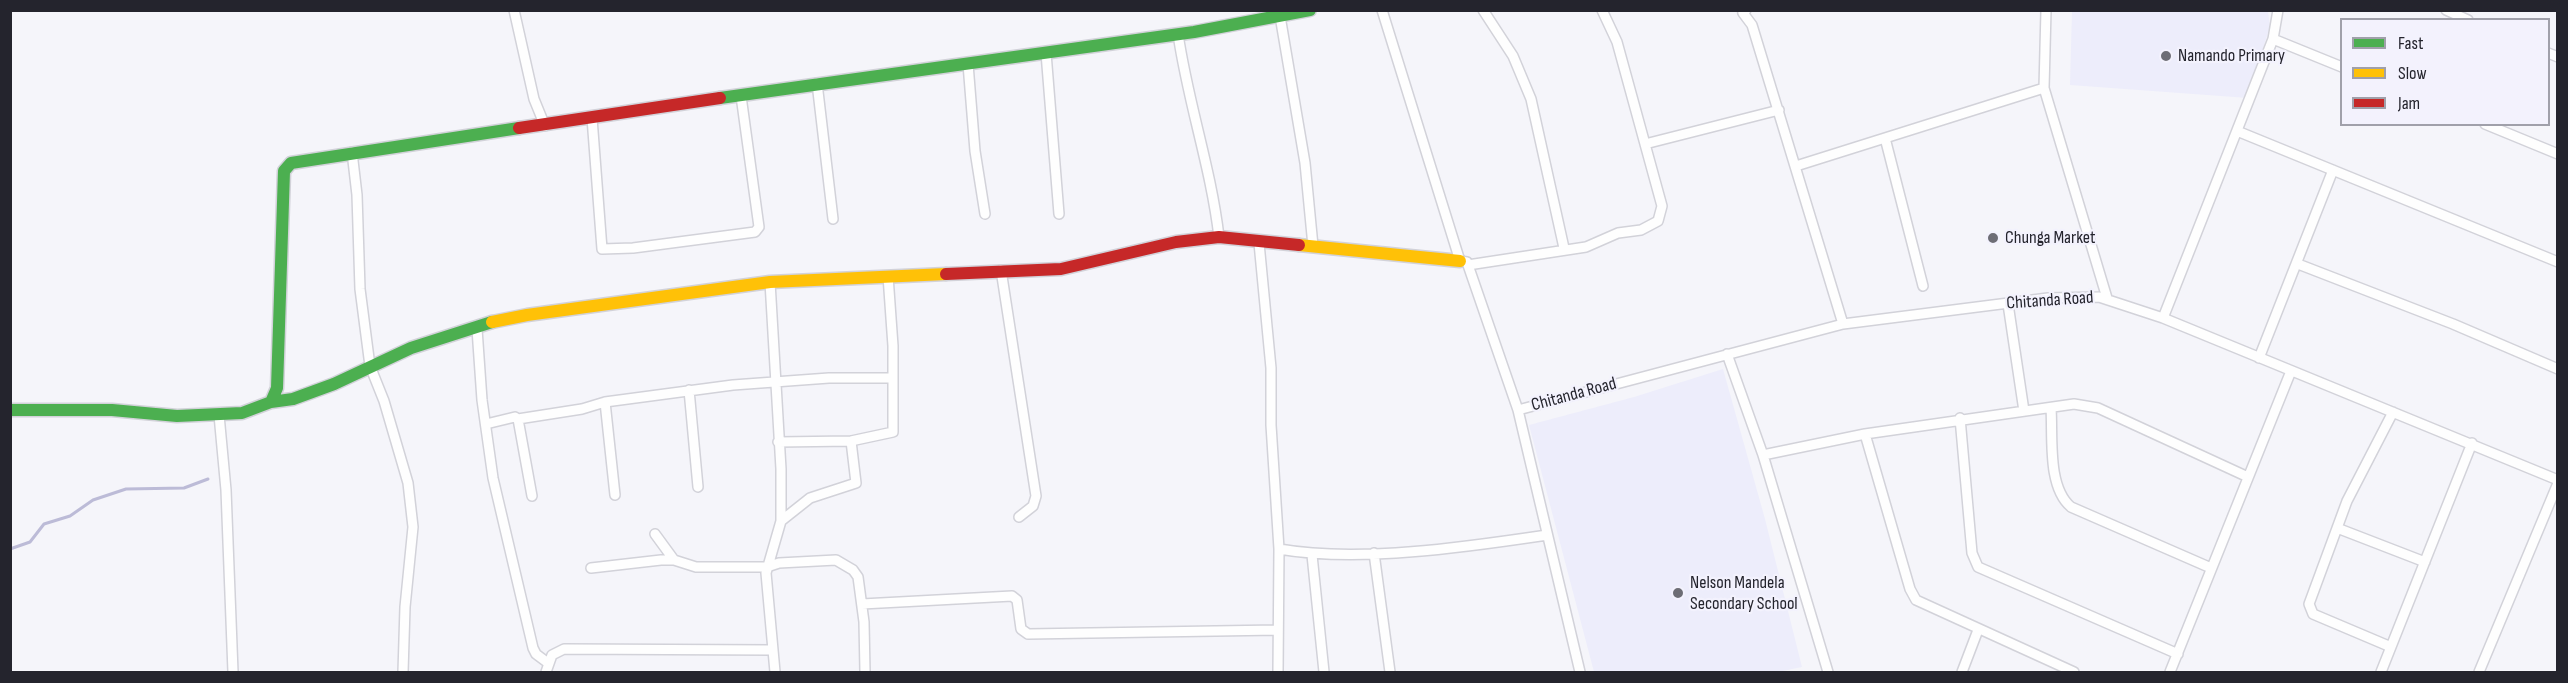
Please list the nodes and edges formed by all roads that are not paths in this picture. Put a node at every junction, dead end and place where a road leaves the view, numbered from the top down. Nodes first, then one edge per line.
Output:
1 (514, 10) edge
2 (1310, 10) edge
3 (1382, 10) edge
4 (1483, 10) edge
5 (1602, 10) edge
6 (2046, 10) edge
7 (2277, 10) edge
8 (2446, 10) edge
9 (1741, 11) edge
10 (1280, 16) junction
11 (2464, 18) edge
12 (1178, 34) junction
13 (2272, 39) junction
14 (1046, 53) junction
15 (968, 64) junction
16 (2340, 66) edge
17 (817, 83) junction
18 (2044, 88) junction
19 (741, 96) junction
20 (1779, 110) junction
21 (592, 118) junction
22 (544, 126) junction
23 (2490, 126) edge
24 (2237, 131) junction
25 (1885, 138) junction
26 (1645, 144) junction
27 (352, 153) junction
28 (2558, 154) edge
29 (1796, 166) junction
30 (2333, 170) junction
31 (985, 214) dead end
32 (1059, 214) dead end
33 (833, 219) dead end
34 (1219, 237) junction
35 (1259, 243) junction
36 (1313, 246) junction
37 (1564, 248) junction
38 (2558, 262) edge
39 (1464, 263) junction
40 (2298, 264) junction
41 (1001, 270) junction
42 (888, 276) junction
43 (770, 282) junction
44 (1923, 286) dead end
45 (2107, 298) junction
46 (2008, 304) junction
47 (2163, 318) junction
48 (1843, 324) junction
49 (477, 329) junction
50 (1727, 354) junction
51 (2259, 358) junction
52 (370, 366) junction
53 (2558, 369) edge
54 (2290, 371) junction
55 (893, 378) junction
56 (776, 382) junction
57 (688, 390) junction
58 (271, 402) junction
59 (605, 402) junction
60 (2051, 408) junction
61 (10, 410) edge
62 (1518, 410) junction
63 (2024, 411) junction
64 (2393, 412) junction
65 (219, 415) junction
66 (1960, 418) junction
67 (518, 419) junction
68 (486, 424) junction
69 (1865, 434) junction
70 (850, 441) junction
71 (778, 442) junction
72 (2472, 443) junction
73 (1763, 455) junction
74 (2248, 477) junction
75 (2558, 481) edge
76 (698, 488) dead end
77 (532, 495) dead end
78 (615, 495) dead end
79 (1019, 518) dead end
80 (781, 521) junction
81 (2337, 528) junction
82 (655, 534) dead end
83 (1547, 535) junction
84 (1279, 549) junction
85 (1374, 553) junction
86 (1312, 555) junction
87 (674, 560) junction
88 (2425, 562) junction
89 (767, 567) junction
90 (591, 568) dead end
91 (2211, 568) junction
92 (862, 604) junction
93 (1278, 630) junction
94 (1978, 630) junction
95 (2391, 646) junction
96 (773, 650) junction
97 (2178, 654) junction
98 (547, 668) edge
99 (2067, 671) edge
100 (233, 672) edge
101 (403, 672) edge
102 (775, 672) edge
103 (865, 672) edge
104 (1278, 672) edge
105 (1324, 672) edge
106 (1390, 672) edge
107 (1580, 672) edge
108 (1828, 672) edge
109 (1962, 672) edge
110 (2170, 672) edge
111 (2381, 672) edge
112 (2479, 672) edge

1 - 22 street
2 - 10 street
3 - 39 street
4 - 37 street
5 - 26 street
6 - 18 street
7 - 13 street
8 - 11 street
9 - 20 street
10 - 12 street
10 - 36 street
12 - 14 street
12 - 34 street
13 - 16 street
13 - 24 street
14 - 15 street
14 - 32 street
15 - 17 street
15 - 31 street
17 - 19 street
17 - 33 street
18 - 25 street
18 - 45 street
19 - 21 street
19 - 21 street
20 - 26 street
20 - 29 street
21 - 22 street
22 - 27 street
23 - 28 street
24 - 30 street
24 - 47 street
25 - 29 street
25 - 44 street
26 - 37 street
27 - 52 street
27 - 58 street
29 - 48 street
30 - 38 street
30 - 40 street
34 - 35 street
34 - 41 street
35 - 36 street
35 - 84 street
36 - 39 street
37 - 39 street
39 - 62 street
40 - 51 street
40 - 53 street
41 - 42 street
41 - 79 street
42 - 43 street
42 - 55 street
43 - 49 street
43 - 56 street
45 - 46 street, Chitanda Road
45 - 47 street, Chitanda Road
46 - 48 street, Chitanda Road
46 - 63 street
47 - 51 street, Chitanda Road
48 - 50 street, Chitanda Road
49 - 52 street
49 - 68 street
50 - 62 street, Chitanda Road
50 - 73 street
51 - 54 street, Chitanda Road
52 - 58 street
52 - 101 street
54 - 64 street, Chitanda Road
54 - 74 street
55 - 56 street
55 - 70 street
56 - 57 street
56 - 71 street
57 - 59 street
57 - 76 street
58 - 65 street
59 - 67 street
59 - 78 street
60 - 63 street
60 - 74 street
60 - 91 street
61 - 65 street
62 - 83 street
63 - 66 street
64 - 72 street, Chitanda Road
64 - 81 street
65 - 100 street
66 - 69 street
66 - 97 street
67 - 68 street
67 - 77 street
68 - 98 street
69 - 73 street
69 - 94 street
70 - 71 street
70 - 80 street
71 - 80 street
72 - 75 street, Chitanda Road
72 - 88 street
73 - 108 street
74 - 91 street
75 - 112 street
80 - 89 street
81 - 88 street
81 - 95 street
82 - 87 street
83 - 85 street
83 - 107 street
84 - 86 street
84 - 93 street
85 - 86 street
85 - 106 street
86 - 105 street
87 - 89 street
87 - 90 street
88 - 95 street
89 - 92 street
89 - 96 street
91 - 97 street
92 - 93 street
92 - 103 street
93 - 104 street
94 - 99 street
94 - 109 street
95 - 111 street
96 - 98 street
96 - 102 street
97 - 110 street

